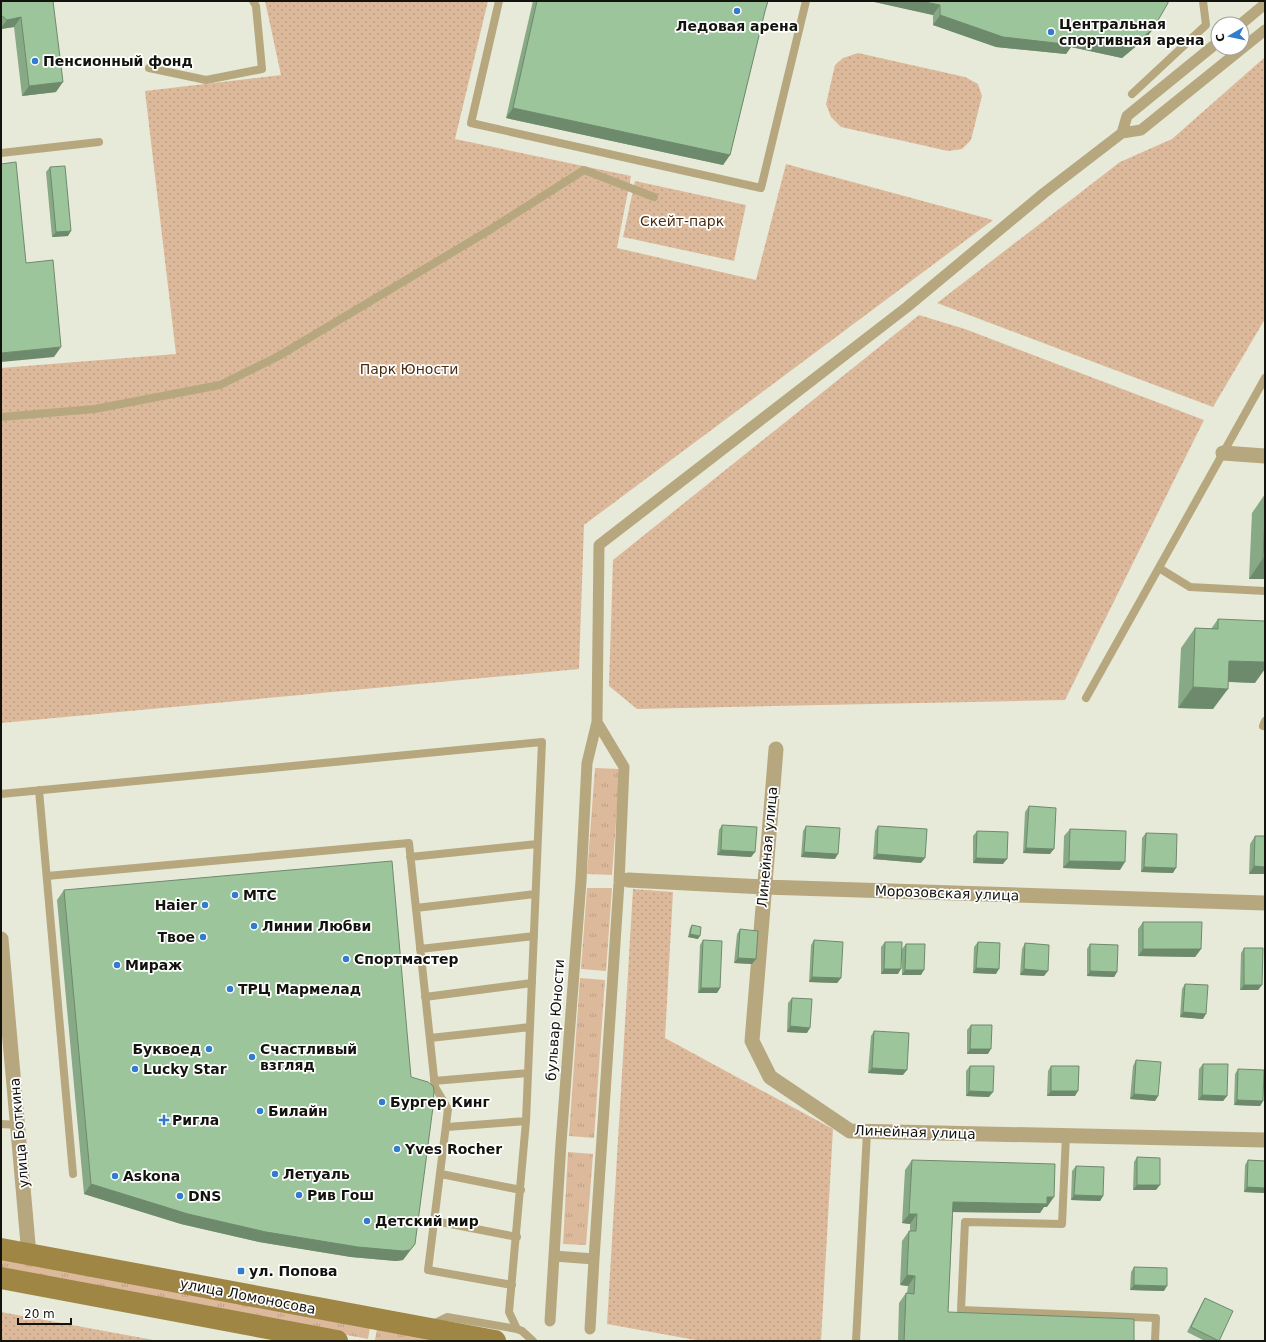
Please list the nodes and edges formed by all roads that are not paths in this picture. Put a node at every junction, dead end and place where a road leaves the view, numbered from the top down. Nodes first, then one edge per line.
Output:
1 (253, 1) edge
2 (499, 1) edge
3 (806, 1) edge
4 (1203, 1) edge
5 (1265, 4) edge
6 (1250, 16) edge
7 (1265, 30) edge
8 (1210, 49) edge
9 (149, 68) dead end
10 (1132, 94) dead end
11 (1122, 133) junction
12 (99, 142) dead end
13 (1, 153) edge
14 (654, 197) dead end
15 (1265, 378) edge
16 (1, 417) edge
17 (1223, 454) junction
18 (1265, 456) edge
19 (1159, 568) junction
20 (1265, 591) edge
21 (1086, 698) dead end
22 (597, 722) junction
23 (776, 749) dead end
24 (39, 790) junction
25 (1, 794) edge
26 (537, 844) junction
27 (410, 857) junction
28 (47, 876) junction
29 (628, 880) dead end
30 (764, 887) junction
31 (536, 894) junction
32 (1265, 903) edge
33 (416, 908) junction
34 (534, 936) junction
35 (1, 939) edge
36 (420, 949) junction
37 (532, 983) junction
38 (425, 998) junction
39 (530, 1027) junction
40 (430, 1038) junction
41 (528, 1073) junction
42 (434, 1081) junction
43 (526, 1121) junction
44 (1, 1124) edge
45 (18, 1125) junction
46 (447, 1127) junction
47 (867, 1132) junction
48 (1066, 1136) junction
49 (1265, 1140) edge
50 (73, 1174) dead end
51 (441, 1174) junction
52 (521, 1190) junction
53 (435, 1221) junction
54 (517, 1237) junction
55 (1, 1250) edge
56 (29, 1255) junction
57 (554, 1256) junction
58 (594, 1259) junction
59 (1, 1278) edge
60 (512, 1284) junction
61 (550, 1321) dead end
62 (425, 1329) junction
63 (517, 1329) junction
64 (590, 1329) dead end
65 (337, 1341) edge
66 (495, 1341) edge
67 (533, 1341) edge
68 (856, 1341) edge
69 (1156, 1341) edge

1 - 9 lane
2 - 3 lane
4 - 10 lane
5 - 6 street
7 - 11 street
8 - 11 street
11 - 22 street, бульвар Юности
12 - 13 lane
14 - 16 lane
15 - 17 lane
17 - 18 street
17 - 19 lane
19 - 20 lane
19 - 21 lane
22 - 57 street, бульвар Юности
22 - 58 street
23 - 30 street, Линейная улица
24 - 25 lane
24 - 26 lane
24 - 28 lane
26 - 27 lane
26 - 31 lane
27 - 28 lane
27 - 33 lane
28 - 50 lane
29 - 30 street, Морозовская улица
30 - 32 street, Морозовская улица
30 - 47 street, Линейная улица
31 - 33 lane
31 - 34 lane
33 - 36 lane
34 - 36 lane
34 - 37 lane
35 - 45 street, улица Боткина
36 - 38 lane
37 - 38 lane
37 - 39 lane
38 - 40 lane
39 - 40 lane
39 - 41 lane
40 - 42 lane
41 - 42 lane
41 - 43 lane
42 - 46 lane
43 - 46 lane
43 - 52 lane
44 - 45 lane
45 - 56 street, улица Боткина
46 - 51 lane
47 - 48 street, Линейная улица
47 - 68 lane
48 - 49 street, Линейная улица
48 - 69 lane
51 - 52 lane
51 - 53 lane
52 - 54 lane
53 - 54 lane
53 - 60 lane
54 - 60 lane
55 - 56 main road, улица Ломоносова
56 - 62 main road, улица Ломоносова
57 - 58 street
57 - 61 street, бульвар Юности
58 - 64 street
59 - 65 main road, улица Ломоносова
60 - 63 lane
62 - 63 lane
62 - 66 main road, улица Ломоносова
63 - 67 lane

